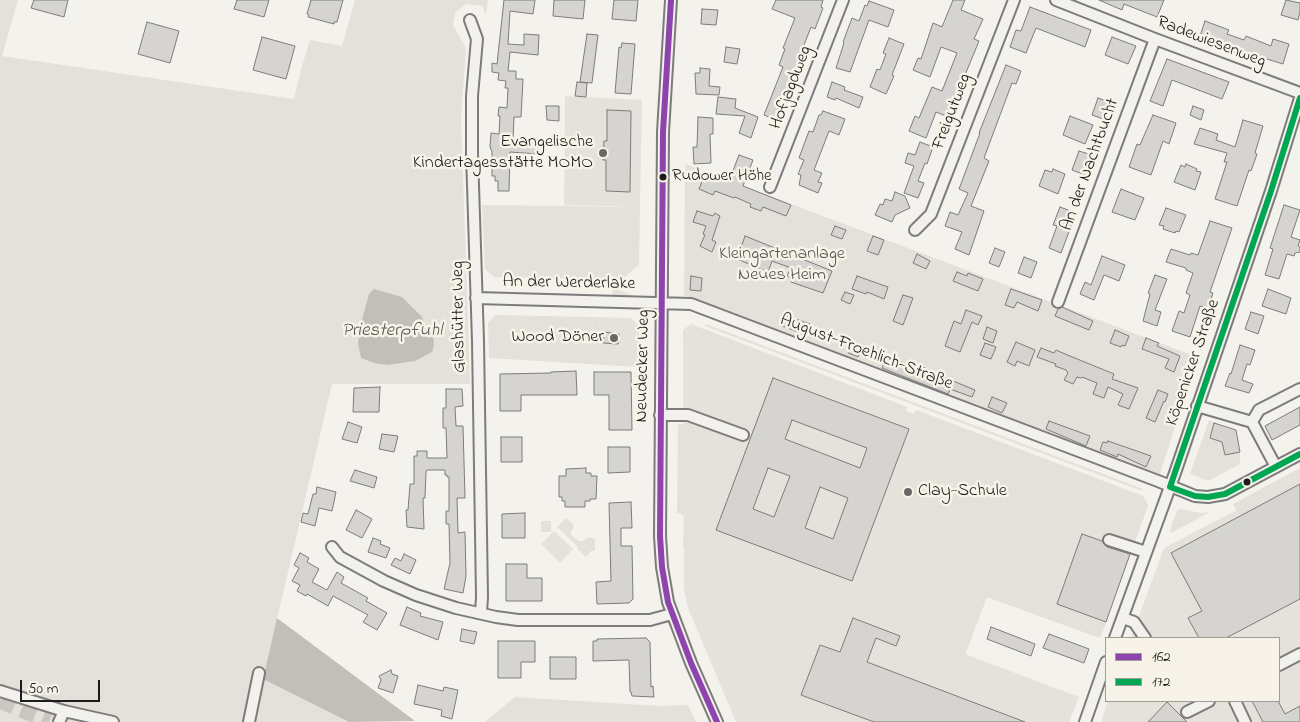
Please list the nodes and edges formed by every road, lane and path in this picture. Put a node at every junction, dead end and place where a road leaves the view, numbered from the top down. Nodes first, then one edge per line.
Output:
1 (672, 0) edge
2 (843, 0) edge
3 (1014, 0) edge
4 (1056, 0) edge
5 (470, 20) dead end
6 (1155, 40) junction
7 (1300, 94) edge
8 (1300, 98) edge
9 (770, 187) dead end
10 (915, 230) dead end
11 (476, 298) junction
12 (1058, 302) dead end
13 (661, 304) junction
14 (1300, 389) edge
15 (1197, 406) junction
16 (660, 415) junction
17 (1252, 422) junction
18 (743, 436) dead end
19 (1300, 454) edge
20 (1276, 467) junction
21 (1170, 486) junction
22 (1109, 540) dead end
23 (332, 547) dead end
24 (1146, 552) junction
25 (481, 613) junction
26 (672, 614) junction
27 (1123, 618) junction
28 (1115, 637) edge
29 (1144, 637) edge
30 (1300, 654) edge
31 (1280, 664) edge
32 (1105, 665) edge
33 (259, 673) dead end
34 (0, 691) edge
35 (1206, 702) edge
36 (1235, 702) edge
37 (1189, 707) edge
38 (64, 711) junction
39 (59, 722) edge
40 (113, 722) edge
41 (249, 722) edge
42 (717, 722) edge
43 (1085, 722) edge
44 (1245, 722) edge

1 - 13 street, Neudecker Weg
2 - 9 street, Hofjagdweg
3 - 10 street, Freigutweg
4 - 6 street, Radewiesenweg
5 - 11 street, Glashütter Weg
6 - 7 street, Radewiesenweg
6 - 12 street, An der Nachtbucht
8 - 15 street, Köpenicker Straße
11 - 13 street, An der Werderlake
11 - 25 street, Glashütter Weg
13 - 16 street, Neudecker Weg
13 - 21 street, August-Froehlich-Straße
14 - 17 street
15 - 17 street
15 - 21 street, Köpenicker Straße
16 - 18 street
16 - 26 street, Neudecker Weg
17 - 20 street
19 - 20 street, August-Froehlich-Straße
20 - 21 street, August-Froehlich-Straße
21 - 24 street, Köpenicker Straße
22 - 24 street
23 - 25 street
24 - 27 street, Köpenicker Straße
25 - 26 street
26 - 42 street, Neudecker Weg
27 - 28 street, Köpenicker Straße
27 - 29 street
30 - 31 street
32 - 43 street
33 - 41 street
34 - 38 street
35 - 37 street
36 - 44 street
38 - 39 street
38 - 40 street

